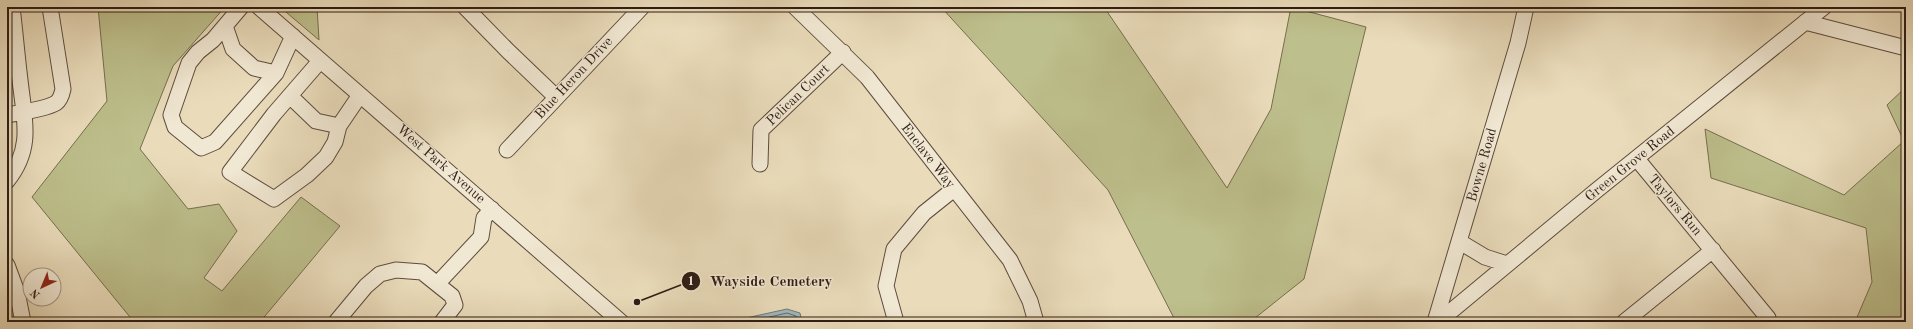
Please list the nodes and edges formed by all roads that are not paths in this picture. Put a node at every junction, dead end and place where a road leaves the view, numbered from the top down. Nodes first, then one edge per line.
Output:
1 (12, 7) edge
2 (50, 7) edge
3 (241, 7) edge
4 (259, 7) edge
5 (465, 7) edge
6 (642, 7) edge
7 (795, 7) edge
8 (1526, 7) edge
9 (1824, 7) edge
10 (1806, 22) junction
11 (225, 26) junction
12 (293, 36) junction
13 (1906, 48) edge
14 (843, 52) junction
15 (320, 60) junction
16 (276, 73) junction
17 (360, 95) junction
18 (290, 96) junction
19 (556, 97) junction
20 (25, 112) junction
21 (7, 115) edge
22 (339, 126) junction
23 (507, 150) dead end
24 (1637, 159) junction
25 (760, 164) dead end
26 (7, 181) edge
27 (954, 189) junction
28 (492, 209) junction
29 (1460, 242) junction
30 (1713, 250) junction
31 (1507, 264) junction
32 (7, 265) edge
33 (438, 283) junction
34 (23, 322) edge
35 (336, 322) edge
36 (442, 322) edge
37 (621, 322) edge
38 (896, 322) edge
39 (1036, 322) edge
40 (1435, 322) edge
41 (1438, 322) edge
42 (1624, 322) edge
43 (1769, 322) edge

1 - 20 street
2 - 20 street
3 - 11 street
4 - 12 street, West Park Avenue
5 - 19 street
6 - 19 street, Blue Heron Drive
7 - 14 street, Enclave Way
8 - 29 street, Bowne Road
9 - 10 street, Green Grove Road
10 - 13 street
10 - 24 street, Green Grove Road
11 - 16 street
11 - 16 street
12 - 15 street, West Park Avenue
12 - 16 street
14 - 25 street, Pelican Court
14 - 27 street, Enclave Way
15 - 17 street, West Park Avenue
15 - 18 street
17 - 22 street
17 - 28 street, West Park Avenue
18 - 22 street
18 - 22 street
19 - 23 street, Blue Heron Drive
20 - 21 street
20 - 26 street
24 - 30 street, Taylors Run
24 - 31 street, Green Grove Road
27 - 38 street
27 - 39 street, Enclave Way
28 - 33 street
28 - 37 street, West Park Avenue
29 - 31 street
29 - 40 street, Bowne Road
30 - 42 street
30 - 43 street, Taylors Run
31 - 41 street, Green Grove Road
32 - 34 street
33 - 35 street
33 - 36 street

